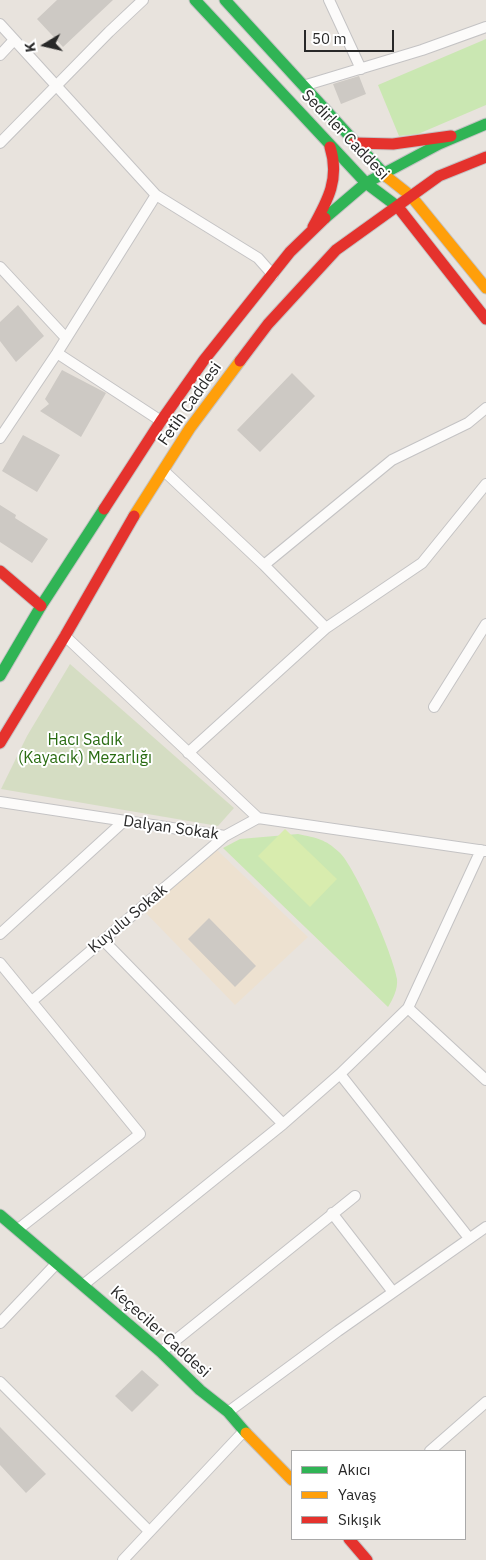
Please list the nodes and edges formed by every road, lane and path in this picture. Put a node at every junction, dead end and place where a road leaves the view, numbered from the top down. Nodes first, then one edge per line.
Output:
1 (143, 0) edge
2 (195, 0) edge
3 (225, 0) edge
4 (329, 0) edge
5 (0, 24) edge
6 (486, 27) edge
7 (14, 40) junction
8 (0, 55) edge
9 (361, 69) junction
10 (56, 86) junction
11 (303, 86) junction
12 (486, 124) edge
13 (459, 135) junction
14 (328, 142) junction
15 (0, 143) edge
16 (354, 143) junction
17 (486, 157) edge
18 (383, 174) junction
19 (366, 183) junction
20 (156, 195) junction
21 (411, 196) junction
22 (397, 206) junction
23 (310, 233) junction
24 (0, 267) edge
25 (273, 275) junction
26 (486, 288) edge
27 (486, 319) edge
28 (66, 338) junction
29 (57, 353) junction
30 (486, 408) edge
31 (161, 421) junction
32 (0, 438) edge
33 (164, 471) junction
34 (486, 484) edge
35 (113, 523) junction
36 (264, 565) junction
37 (0, 570) edge
38 (40, 606) junction
39 (486, 624) edge
40 (326, 628) junction
41 (65, 636) junction
42 (0, 676) edge
43 (434, 708) dead end
44 (0, 744) edge
45 (188, 753) junction
46 (0, 802) edge
47 (258, 818) junction
48 (124, 821) junction
49 (225, 836) junction
50 (484, 851) edge
51 (0, 934) edge
52 (103, 940) junction
53 (0, 963) edge
54 (32, 1001) junction
55 (408, 1008) junction
56 (340, 1074) junction
57 (486, 1080) edge
58 (283, 1124) junction
59 (355, 1196) dead end
60 (332, 1213) junction
61 (0, 1215) edge
62 (486, 1227) edge
63 (17, 1230) junction
64 (469, 1238) junction
65 (57, 1263) junction
66 (83, 1285) junction
67 (393, 1292) junction
68 (0, 1323) edge
69 (161, 1352) junction
70 (0, 1382) edge
71 (486, 1402) edge
72 (228, 1412) junction
73 (244, 1431) junction
74 (431, 1450) edge
75 (291, 1479) edge
76 (149, 1531) junction
77 (350, 1540) edge
78 (123, 1560) edge
79 (367, 1560) edge

1 - 10 street
2 - 14 main road, Sedirler Caddesi
3 - 11 main road, Sedirler Caddesi
4 - 9 street
5 - 7 street
6 - 9 street
7 - 8 street
7 - 10 street
9 - 11 street
10 - 15 street
10 - 20 street
11 - 16 main road, Sedirler Caddesi
12 - 13 main road, Fetih Caddesi
13 - 16 main road
13 - 18 main road, Fetih Caddesi
14 - 19 main road, Sedirler Caddesi
14 - 23 main road
16 - 18 main road, Sedirler Caddesi
17 - 21 main road, Fetih Caddesi
18 - 19 main road, Fetih Caddesi
18 - 21 main road, Sedirler Caddesi
19 - 22 main road, Sedirler Caddesi
19 - 23 main road, Fetih Caddesi
20 - 25 street
20 - 28 street
21 - 22 main road, Fetih Caddesi
21 - 26 main road, Sedirler Caddesi
22 - 27 main road, Sedirler Caddesi
22 - 33 main road, Fetih Caddesi
23 - 25 main road, Fetih Caddesi
24 - 28 street
25 - 31 main road, Fetih Caddesi
28 - 29 street
29 - 31 street
29 - 32 street
30 - 36 street
31 - 35 main road, Fetih Caddesi
33 - 35 main road, Fetih Caddesi
33 - 36 street
34 - 40 street
35 - 38 main road, Fetih Caddesi
35 - 41 main road, Fetih Caddesi
36 - 40 street
37 - 38 main road
38 - 42 main road, Fetih Caddesi
39 - 43 street
40 - 45 street
41 - 44 main road, Fetih Caddesi
41 - 45 street
45 - 47 street
46 - 48 street, Dalyan Sokak
47 - 49 street, Dalyan Sokak
47 - 50 street
48 - 49 street, Dalyan Sokak
48 - 51 street
49 - 52 street, Kuyulu Sokak
50 - 55 street
52 - 54 street, Kuyulu Sokak
52 - 58 street
53 - 54 street
54 - 63 street
55 - 56 street
55 - 57 street
56 - 58 street
56 - 64 street
58 - 66 street
59 - 60 street
60 - 67 street
60 - 69 street
61 - 63 main road, Keçeciler Caddesi
62 - 64 street
63 - 65 main road, Keçeciler Caddesi
64 - 67 street
65 - 66 main road, Keçeciler Caddesi
65 - 68 street
66 - 69 main road, Keçeciler Caddesi
67 - 72 street
69 - 72 main road, Keçeciler Caddesi
70 - 76 street
71 - 74 street
72 - 73 main road, Keçeciler Caddesi
73 - 75 main road, Keçeciler Caddesi
73 - 76 street
76 - 78 street
77 - 79 main road

